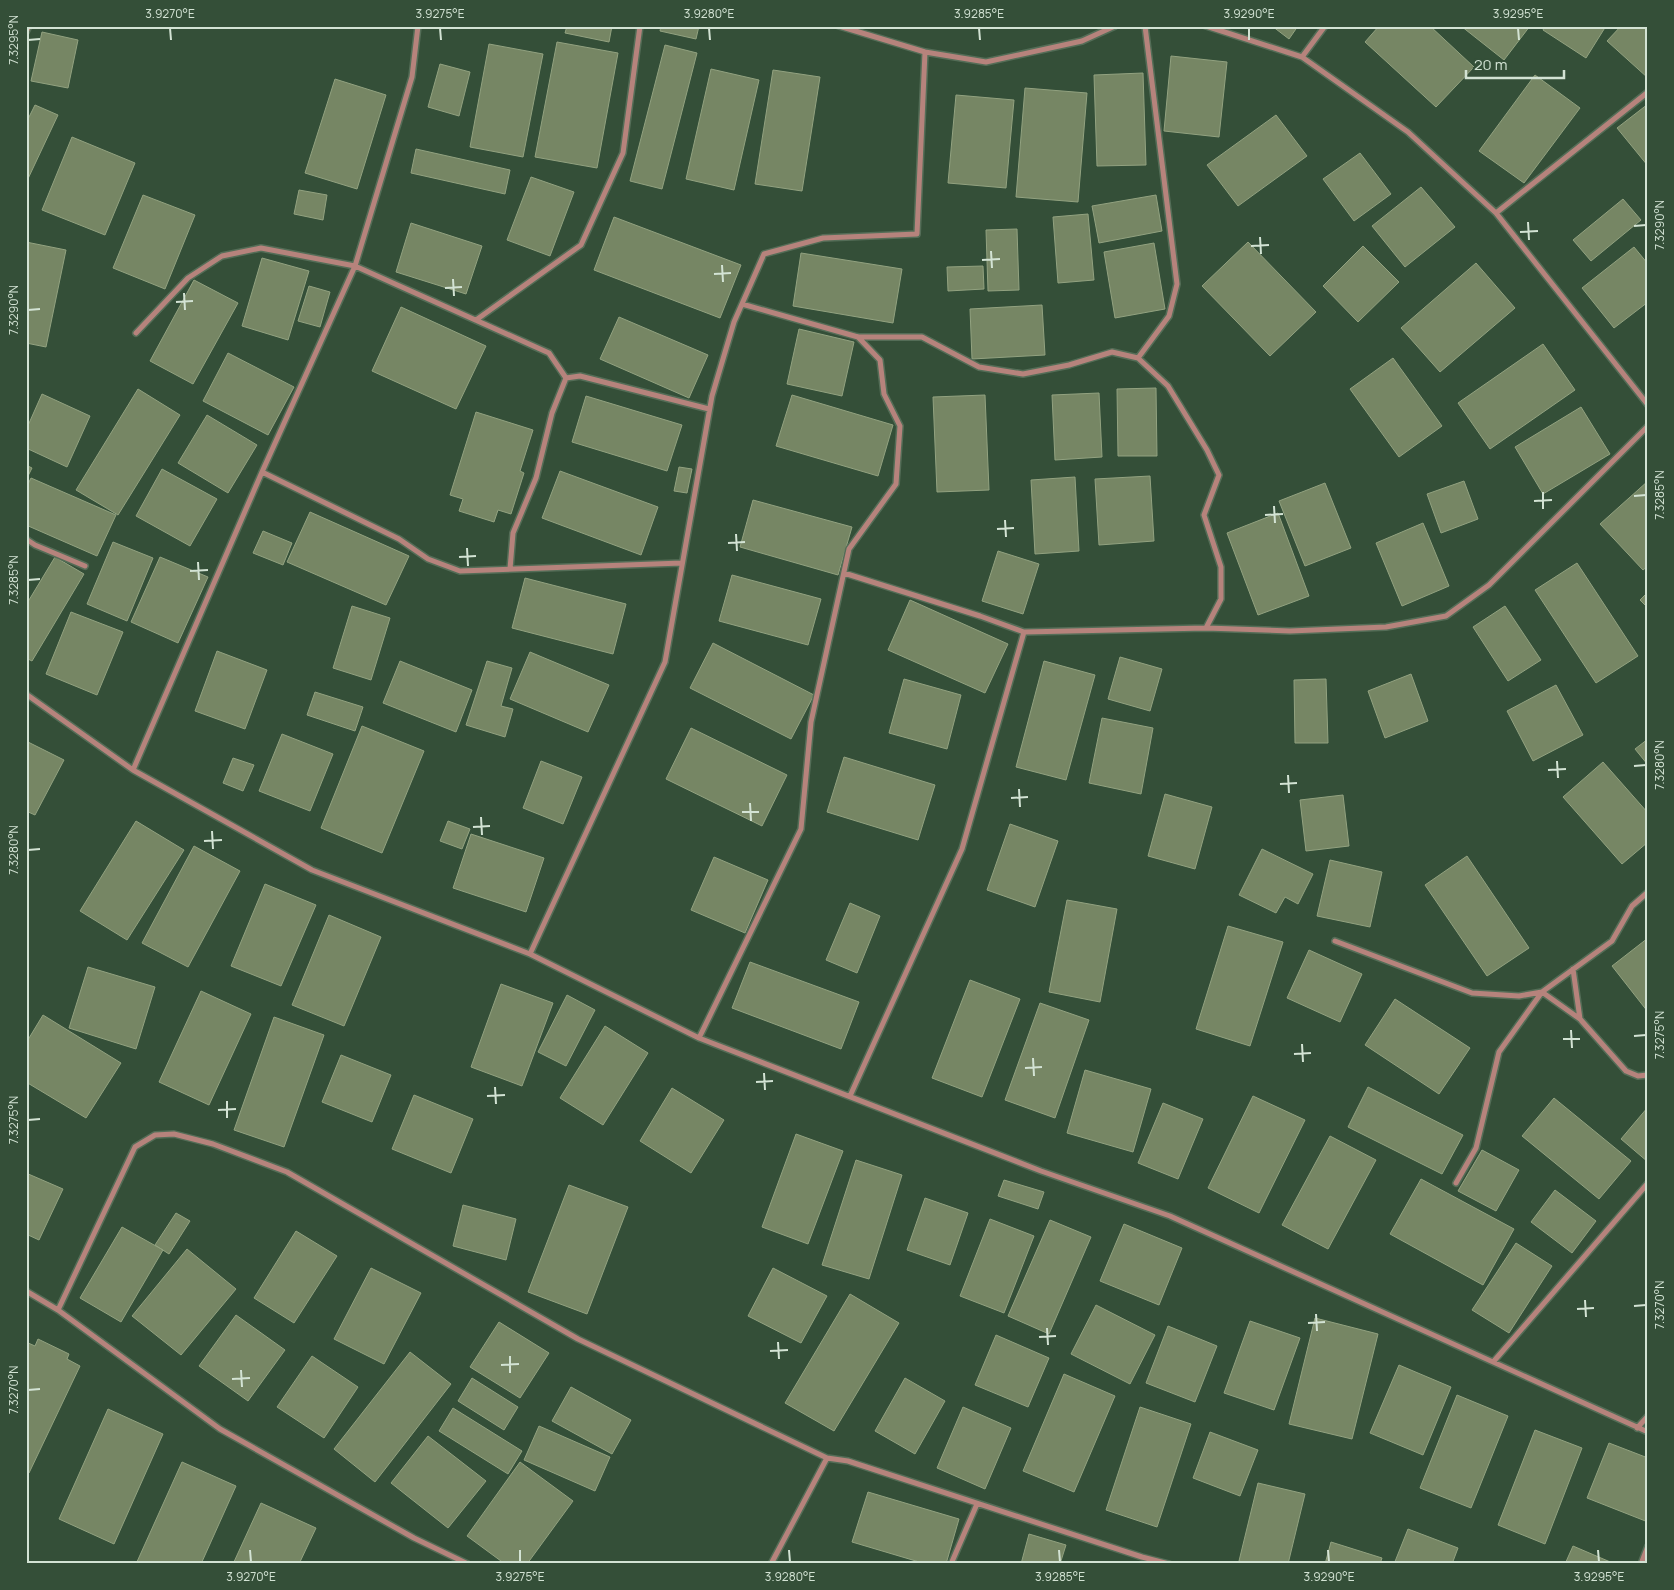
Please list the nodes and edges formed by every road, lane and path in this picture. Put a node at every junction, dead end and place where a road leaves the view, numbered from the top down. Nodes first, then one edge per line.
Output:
1 (418, 26) edge
2 (640, 26) edge
3 (839, 26) edge
4 (1115, 26) edge
5 (1145, 26) edge
6 (1206, 26) edge
7 (1325, 26) edge
8 (925, 52) junction
9 (1302, 57) junction
10 (1648, 92) edge
11 (1496, 213) junction
12 (355, 266) junction
13 (742, 304) junction
14 (476, 320) junction
15 (136, 333) dead end
16 (858, 336) junction
17 (1138, 358) junction
18 (566, 378) junction
19 (1648, 405) edge
20 (709, 409) junction
21 (1648, 426) edge
22 (262, 472) junction
23 (26, 539) edge
24 (682, 563) junction
25 (85, 566) dead end
26 (510, 569) junction
27 (844, 573) junction
28 (1206, 628) junction
29 (1024, 632) junction
30 (26, 694) edge
31 (133, 770) junction
32 (1648, 892) edge
33 (1335, 941) dead end
34 (530, 954) junction
35 (1573, 969) junction
36 (1542, 992) junction
37 (1580, 1018) junction
38 (699, 1038) junction
39 (1648, 1075) edge
40 (850, 1096) junction
41 (1456, 1183) dead end
42 (1648, 1183) edge
43 (1641, 1192) junction
44 (1648, 1196) edge
45 (26, 1291) edge
46 (58, 1310) junction
47 (1494, 1361) junction
48 (1648, 1416) edge
49 (1637, 1428) junction
50 (1648, 1432) edge
51 (827, 1458) junction
52 (977, 1504) junction
53 (1648, 1546) edge
54 (468, 1564) edge
55 (771, 1564) edge
56 (951, 1564) edge
57 (1169, 1564) edge
58 (1641, 1564) edge

1 - 12 street
2 - 14 street
3 - 8 street
4 - 8 street
5 - 17 street
6 - 9 street
7 - 9 street
8 - 13 street
9 - 11 street
10 - 11 street
11 - 19 street
12 - 14 street
12 - 15 street
12 - 22 street
13 - 16 street
13 - 20 street
14 - 18 street
16 - 17 street
16 - 27 street
17 - 28 street
18 - 20 street
18 - 26 street
20 - 24 street
21 - 28 street
22 - 26 street
22 - 31 street
23 - 25 street
24 - 26 street
24 - 34 street
27 - 29 street
27 - 38 street
28 - 29 street
29 - 40 street
30 - 31 street
31 - 34 street
32 - 35 street
33 - 36 street
34 - 38 street
35 - 36 street
35 - 37 street
36 - 37 street
36 - 41 street
37 - 39 street
38 - 40 street
40 - 47 street
42 - 43 street
43 - 44 street
43 - 47 street
45 - 46 street
46 - 51 street
46 - 54 street
47 - 49 street
48 - 49 street
49 - 50 street
51 - 52 street
51 - 55 street
52 - 56 street
52 - 57 street
53 - 58 street

